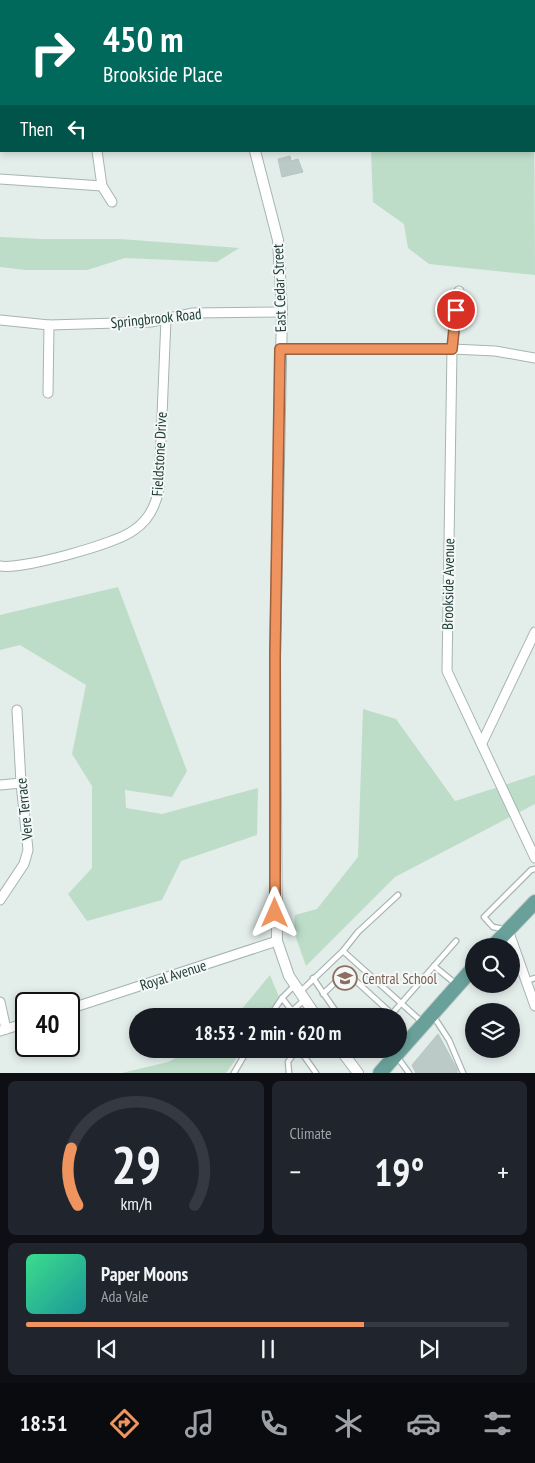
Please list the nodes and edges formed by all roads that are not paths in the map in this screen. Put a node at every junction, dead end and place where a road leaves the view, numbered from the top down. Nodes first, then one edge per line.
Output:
1 (97, 152) edge
2 (255, 152) edge
3 (0, 179) edge
4 (102, 186) junction
5 (112, 202) dead end
6 (459, 291) dead end
7 (282, 312) junction
8 (166, 319) junction
9 (0, 320) edge
10 (49, 325) junction
11 (280, 349) junction
12 (452, 349) junction
13 (535, 358) edge
14 (48, 393) dead end
15 (0, 566) edge
16 (535, 632) edge
17 (17, 710) dead end
18 (482, 743) junction
19 (20, 783) junction
20 (0, 785) edge
21 (535, 858) edge
22 (535, 869) edge
23 (398, 895) dead end
24 (0, 900) edge
25 (534, 904) edge
26 (508, 930) junction
27 (500, 938) edge
28 (277, 941) junction
29 (456, 941) dead end
30 (343, 951) junction
31 (434, 966) junction
32 (465, 977) edge
33 (313, 978) junction
34 (531, 979) edge
35 (457, 985) junction
36 (299, 993) junction
37 (323, 994) junction
38 (282, 998) junction
39 (0, 1002) edge
40 (401, 1004) junction
41 (80, 1005) edge
42 (535, 1006) edge
43 (275, 1008) edge
44 (290, 1008) edge
45 (293, 1008) edge
46 (310, 1008) edge
47 (333, 1008) edge
48 (384, 1008) edge
49 (397, 1008) edge
50 (428, 1018) junction
51 (15, 1026) edge
52 (3, 1030) edge
53 (407, 1042) edge
54 (243, 1058) edge
55 (291, 1058) edge
56 (305, 1058) edge
57 (347, 1058) edge
58 (392, 1058) edge
59 (398, 1058) edge
60 (234, 1073) edge
61 (289, 1073) edge
62 (316, 1073) edge
63 (358, 1073) edge
64 (380, 1073) edge
65 (409, 1073) edge
66 (463, 1073) edge

1 - 4 street
2 - 7 street, East Cedar Street
3 - 4 street
4 - 5 street
6 - 12 street, Brookside Avenue
7 - 8 street, Springbrook Road
7 - 11 street, East Cedar Street
8 - 10 street, Springbrook Road
8 - 15 street, Fieldstone Drive
9 - 10 street, Springbrook Road
10 - 14 street
11 - 12 street
11 - 28 street, East Cedar Street
12 - 13 street
12 - 18 street, Brookside Avenue
16 - 18 street
17 - 19 street, Vere Terrace
18 - 21 street, Brookside Avenue
19 - 20 street
19 - 24 street, Vere Terrace
22 - 26 lane
23 - 30 lane
25 - 26 main road
26 - 27 main road
26 - 34 street
28 - 36 street, East Cedar Street
28 - 41 street, Royal Avenue
29 - 31 lane
30 - 33 lane
30 - 40 lane
31 - 35 lane
31 - 40 lane
32 - 35 main road
33 - 36 lane
33 - 37 lane
34 - 42 street
35 - 50 main road
36 - 38 lane
36 - 45 lane
36 - 46 street, East Cedar Street
37 - 47 lane
37 - 48 lane
38 - 43 lane
38 - 44 lane
39 - 52 street
40 - 49 lane
40 - 50 lane
50 - 53 main road
50 - 66 lane
51 - 52 street
54 - 60 lane
55 - 61 lane
56 - 62 lane
57 - 63 street
58 - 64 main road
59 - 65 lane

